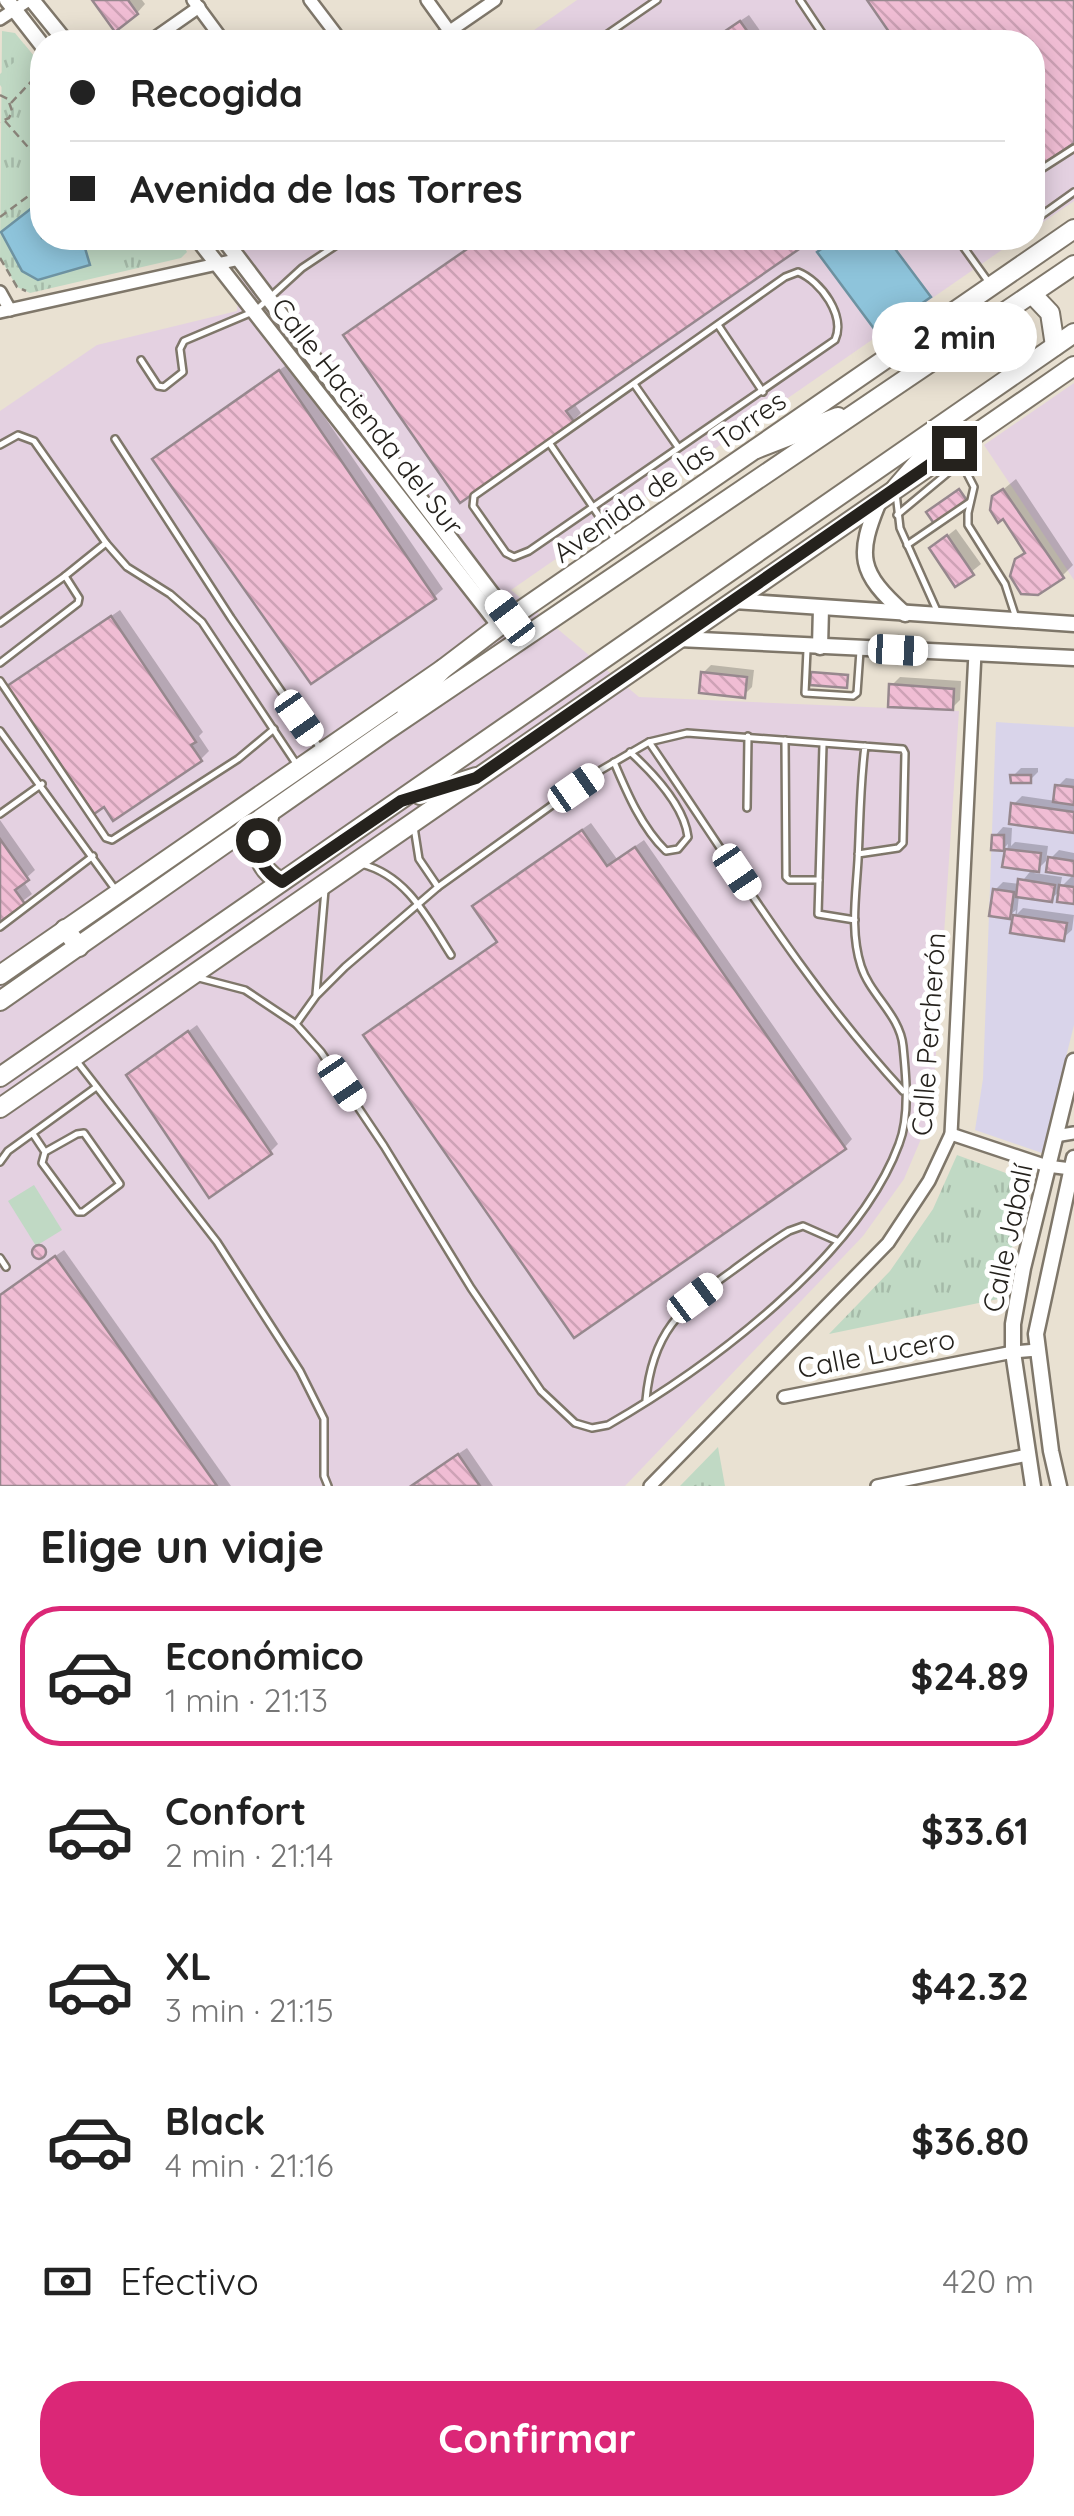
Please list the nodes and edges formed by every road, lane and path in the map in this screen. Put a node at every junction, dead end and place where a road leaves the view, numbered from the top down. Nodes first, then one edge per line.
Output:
1 (31, 0) edge
2 (310, 0) edge
3 (427, 0) edge
4 (494, 0) edge
5 (656, 0) edge
6 (800, 0) edge
7 (196, 4) edge
8 (11, 5) edge
9 (0, 19) edge
10 (30, 30) edge
11 (56, 30) edge
12 (164, 30) edge
13 (215, 30) edge
14 (333, 30) edge
15 (449, 30) edge
16 (453, 30) edge
17 (613, 30) edge
18 (820, 30) edge
19 (30, 82) edge
20 (0, 95) edge
21 (11, 102) junction
22 (2, 121) edge
23 (1074, 148) edge
24 (30, 150) edge
25 (1067, 153) junction
26 (1074, 164) edge
27 (1045, 167) edge
28 (1074, 192) edge
29 (30, 195) edge
30 (1045, 213) edge
31 (0, 217) edge
32 (1074, 229) edge
33 (1045, 249) edge
34 (208, 250) edge
35 (232, 250) edge
36 (329, 250) edge
37 (966, 250) edge
38 (1044, 250) edge
39 (0, 258) edge
40 (240, 259) junction
41 (219, 264) junction
42 (1074, 269) edge
43 (992, 286) junction
44 (1074, 286) edge
45 (0, 292) edge
46 (30, 294) dead end
47 (1032, 294) junction
48 (269, 299) junction
49 (5, 311) edge
50 (255, 311) junction
51 (718, 326) junction
52 (1074, 333) edge
53 (1055, 346) junction
54 (141, 360) dead end
55 (1074, 366) edge
56 (634, 384) junction
57 (763, 392) junction
58 (871, 404) junction
59 (966, 406) junction
60 (115, 440) dead end
61 (550, 444) junction
62 (0, 445) edge
63 (678, 447) junction
64 (756, 449) junction
65 (958, 455) junction
66 (888, 493) junction
67 (972, 501) junction
68 (592, 505) junction
69 (897, 515) junction
70 (106, 544) junction
71 (619, 545) junction
72 (907, 545) junction
73 (65, 576) junction
74 (734, 601) junction
75 (821, 608) junction
76 (905, 614) junction
77 (940, 616) junction
78 (1016, 621) junction
79 (504, 622) junction
80 (0, 623) edge
81 (1074, 624) edge
82 (678, 639) junction
83 (814, 646) junction
84 (860, 648) junction
85 (975, 653) junction
86 (1074, 658) edge
87 (0, 663) edge
88 (443, 669) junction
89 (0, 682) edge
90 (274, 729) junction
91 (0, 730) edge
92 (386, 731) junction
93 (748, 736) junction
94 (785, 740) junction
95 (650, 742) junction
96 (824, 744) junction
97 (865, 746) junction
98 (322, 750) junction
99 (630, 752) junction
100 (614, 762) junction
101 (298, 767) junction
102 (476, 778) junction
103 (42, 784) junction
104 (401, 801) junction
105 (747, 808) dead end
106 (272, 812) junction
107 (0, 814) edge
108 (416, 819) junction
109 (858, 854) junction
110 (93, 856) junction
111 (353, 863) junction
112 (819, 880) junction
113 (282, 882) junction
114 (326, 882) junction
115 (438, 886) junction
116 (117, 892) junction
117 (418, 904) junction
118 (855, 920) junction
119 (0, 927) edge
120 (66, 929) junction
121 (79, 947) junction
122 (451, 955) dead end
123 (0, 975) edge
124 (191, 976) junction
125 (316, 996) junction
126 (0, 1002) edge
127 (296, 1024) junction
128 (74, 1058) junction
129 (1074, 1061) edge
130 (1, 1077) edge
131 (95, 1088) junction
132 (904, 1092) junction
133 (0, 1108) edge
134 (1074, 1133) edge
135 (32, 1134) junction
136 (951, 1134) junction
137 (1055, 1136) junction
138 (45, 1152) junction
139 (0, 1162) edge
140 (1073, 1164) edge
141 (1047, 1166) junction
142 (837, 1241) junction
143 (0, 1258) edge
144 (6, 1267) dead end
145 (1037, 1350) junction
146 (1012, 1352) junction
147 (784, 1396) dead end
148 (646, 1400) junction
149 (1027, 1455) junction
150 (328, 1486) edge
151 (650, 1486) edge
152 (877, 1486) edge
153 (1034, 1486) edge
154 (1059, 1486) edge

1 - 8 street
1 - 11 street
2 - 14 street
3 - 15 street
4 - 16 street
5 - 17 lane
6 - 18 lane
7 - 12 street
7 - 13 street
8 - 9 street
8 - 10 street
19 - 21 path
20 - 21 path
21 - 22 path
22 - 24 path
23 - 25 lane
25 - 26 lane
25 - 27 lane
28 - 30 lane
29 - 31 path
32 - 33 main road, Avenida de las Torres
34 - 41 street, Calle Hacienda del Sur
35 - 40 street, Calle Hacienda del Sur
36 - 48 lane
37 - 43 lane
38 - 43 main road, Avenida de las Torres
39 - 46 path
40 - 41 street
40 - 48 street, Calle Hacienda del Sur
41 - 49 street
41 - 50 street, Calle Hacienda del Sur
42 - 44 main road
42 - 47 main road, Avenida de las Torres
43 - 64 main road, Avenida de las Torres
45 - 49 street
47 - 53 main road
47 - 58 main road, Avenida de las Torres
48 - 50 lane
48 - 79 street, Calle Hacienda del Sur
50 - 54 lane
50 - 79 street, Calle Hacienda del Sur
51 - 56 lane
51 - 57 lane
51 - 57 lane
52 - 53 main road
53 - 59 main road
55 - 65 main road
56 - 61 lane
56 - 63 lane
57 - 63 lane
58 - 64 main road
58 - 92 main road, Avenida de las Torres
59 - 66 main road
59 - 104 main road
60 - 98 lane
61 - 68 lane
61 - 68 lane
62 - 70 lane
63 - 68 lane
64 - 71 main road, Avenida de las Torres
65 - 66 main road
65 - 67 lane
65 - 69 lane
66 - 69 lane
66 - 74 main road
66 - 76 street
67 - 72 lane
67 - 78 lane
68 - 71 lane
69 - 72 lane
70 - 73 lane
70 - 90 lane
71 - 79 main road, Avenida de las Torres
72 - 77 lane
73 - 80 lane
73 - 87 lane
74 - 75 street
74 - 82 main road
75 - 76 street
75 - 83 street
76 - 77 street
77 - 78 street
78 - 81 street
79 - 88 main road, Avenida de las Torres
82 - 83 street
82 - 102 main road
83 - 84 street
83 - 84 lane
84 - 85 street
85 - 86 street
85 - 136 street, Calle Percherón
88 - 92 main road
88 - 98 main road, Avenida de las Torres
89 - 90 lane
90 - 101 lane
91 - 103 lane
92 - 106 main road, Avenida de las Torres
93 - 94 lane
93 - 95 lane
93 - 105 lane
94 - 96 lane
94 - 112 lane
95 - 99 lane
95 - 132 lane
96 - 97 lane
96 - 112 lane
97 - 109 lane
97 - 109 lane
98 - 101 main road, Avenida de las Torres
99 - 100 lane
99 - 100 lane
100 - 115 lane
101 - 116 main road, Avenida de las Torres
102 - 104 main road
102 - 108 main road
103 - 107 lane
103 - 110 lane
104 - 113 main road
106 - 113 main road
106 - 121 main road, Avenida de las Torres
108 - 111 main road
108 - 115 lane
109 - 118 lane
110 - 116 lane
110 - 119 lane
111 - 114 main road
111 - 117 lane
112 - 118 lane
113 - 130 main road
114 - 124 main road
114 - 125 lane
115 - 117 lane
116 - 120 main road, Avenida de las Torres
117 - 122 lane
117 - 125 lane
118 - 132 lane
120 - 121 main road
120 - 123 main road, Avenida de las Torres
121 - 126 main road, Avenida de las Torres
124 - 127 lane
124 - 128 main road
125 - 127 lane
127 - 148 lane
128 - 131 lane
128 - 133 main road
129 - 137 street, Calle Jabalí
131 - 135 lane
131 - 150 lane
132 - 142 lane
134 - 137 street
135 - 138 lane
135 - 139 lane
136 - 141 street
136 - 151 street, Calle Percherón
137 - 141 street, Calle Jabalí
138 - 138 lane
140 - 141 street
140 - 145 street, Calle Jabalí
141 - 146 street, Calle Jabalí
142 - 148 lane
142 - 148 lane
143 - 144 lane
145 - 146 street, Calle Lucero
145 - 154 street, Calle Jabalí
146 - 147 street, Calle Lucero
146 - 149 street, Calle Jabalí
149 - 152 street
149 - 153 street, Calle Jabalí

